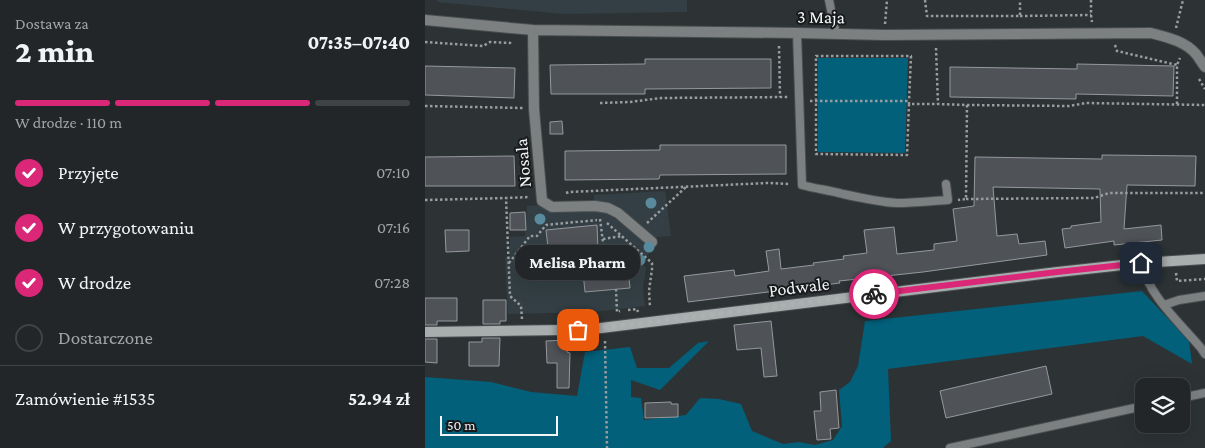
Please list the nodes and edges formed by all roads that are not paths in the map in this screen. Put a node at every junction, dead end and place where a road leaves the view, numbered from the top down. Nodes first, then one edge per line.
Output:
1 (829, 0) edge
2 (425, 20) edge
3 (533, 30) junction
4 (797, 33) junction
5 (836, 34) junction
6 (1205, 67) edge
7 (946, 184) dead end
8 (652, 242) dead end
9 (1205, 259) edge
10 (1141, 263) junction
11 (1205, 296) edge
12 (1164, 306) junction
13 (425, 332) edge
14 (1205, 354) edge
15 (1205, 393) edge
16 (1190, 396) edge
17 (1135, 408) edge
18 (950, 448) edge

1 - 5 lane
2 - 3 street, 3 Maja
3 - 4 street, 3 Maja
3 - 8 street, Nosala
4 - 5 street, 3 Maja
4 - 7 lane
5 - 6 street, 3 Maja
9 - 10 street, Podwale
10 - 12 lane
10 - 13 street, Podwale
11 - 12 lane
12 - 14 lane
15 - 16 lane
17 - 18 lane

